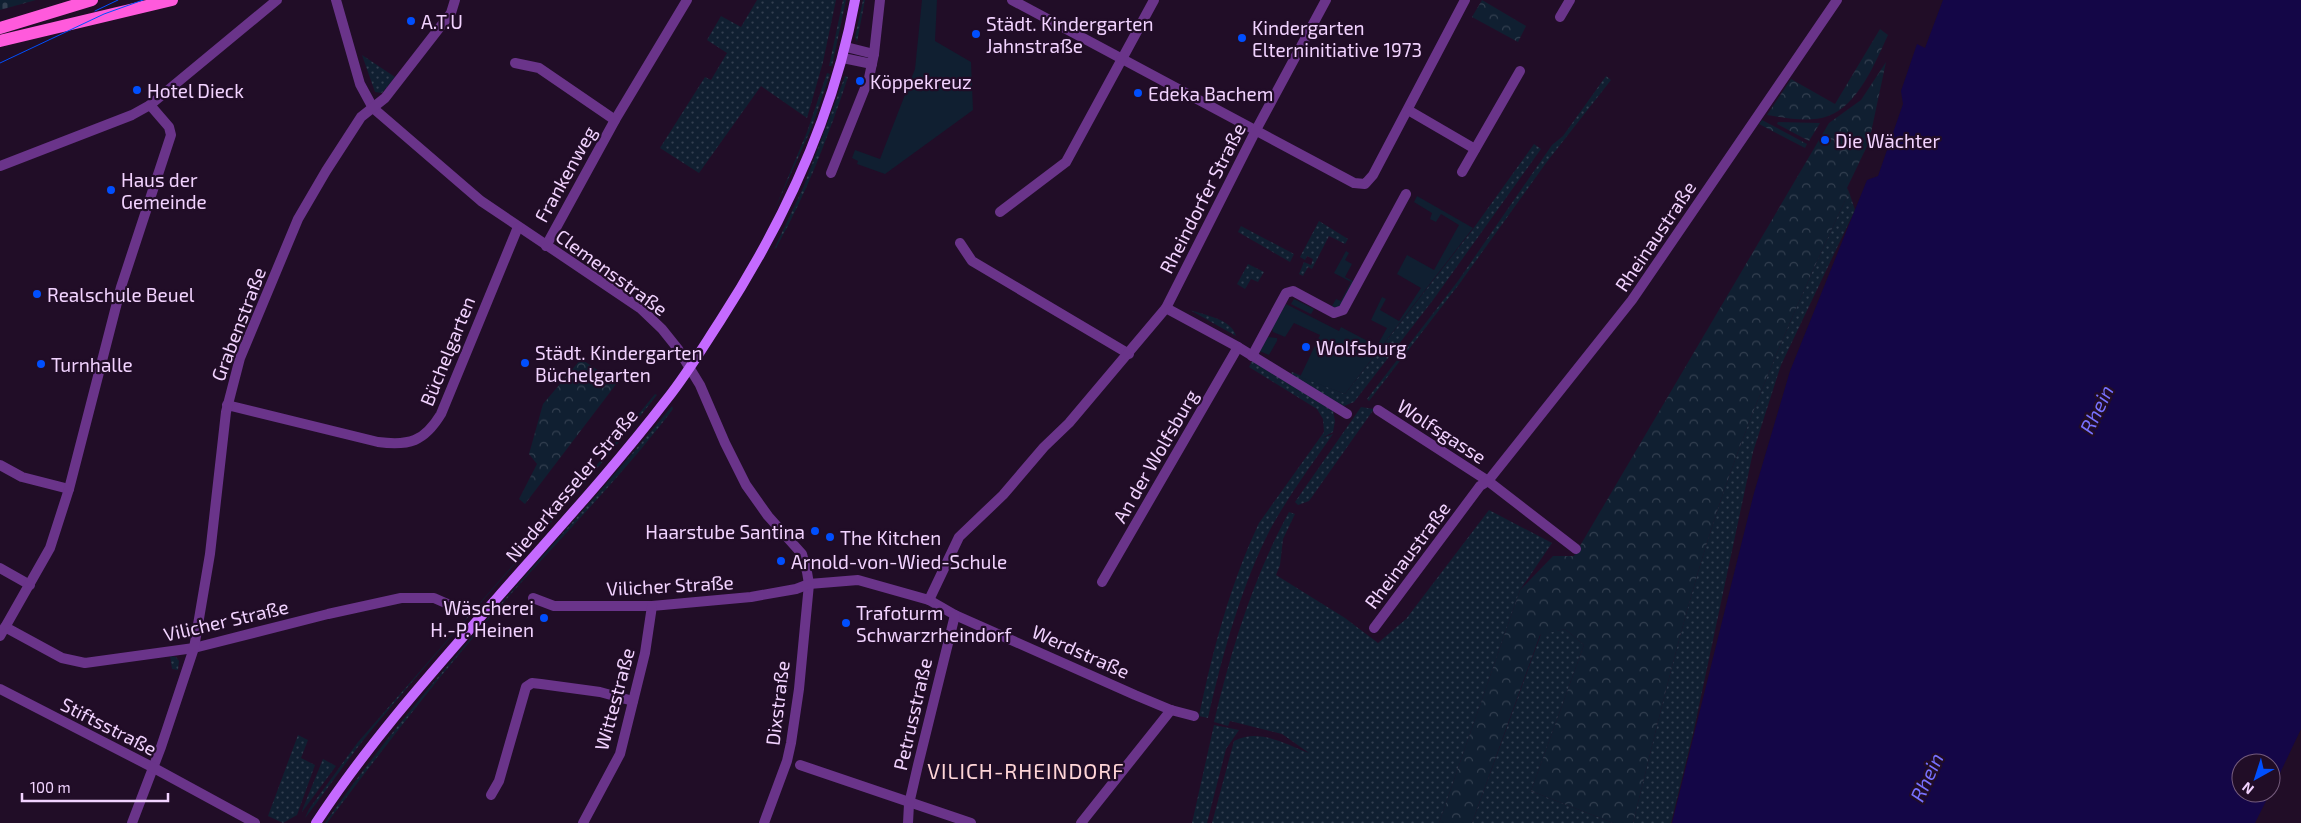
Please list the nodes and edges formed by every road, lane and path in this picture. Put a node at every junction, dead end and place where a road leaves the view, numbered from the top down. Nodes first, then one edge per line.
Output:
1 (92, 0) edge
2 (172, 0) edge
3 (276, 0) edge
4 (336, 0) edge
5 (455, 0) edge
6 (687, 0) edge
7 (854, 0) edge
8 (880, 0) edge
9 (1012, 0) edge
10 (1154, 0) edge
11 (1326, 0) edge
12 (1465, 0) edge
13 (1570, 0) edge
14 (1837, 0) edge
15 (1560, 17) dead end
16 (0, 28) edge
17 (0, 41) edge
18 (844, 52) junction
19 (873, 59) junction
20 (1122, 59) junction
21 (515, 63) dead end
22 (1520, 72) dead end
23 (373, 108) junction
24 (153, 109) junction
25 (1408, 110) junction
26 (615, 120) junction
27 (1256, 130) junction
28 (1475, 149) junction
29 (0, 166) edge
30 (1462, 172) dead end
31 (832, 173) dead end
32 (1406, 194) dead end
33 (1000, 212) dead end
34 (518, 226) junction
35 (960, 243) dead end
36 (546, 246) junction
37 (1166, 308) junction
38 (1238, 347) junction
39 (1129, 354) junction
40 (1252, 356) junction
41 (690, 368) junction
42 (227, 405) junction
43 (1378, 410) dead end
44 (1347, 414) dead end
45 (0, 465) edge
46 (1488, 481) junction
47 (69, 489) junction
48 (1576, 549) dead end
49 (0, 568) edge
50 (1102, 582) dead end
51 (809, 584) junction
52 (30, 585) junction
53 (534, 598) dead end
54 (929, 600) junction
55 (652, 606) junction
56 (459, 609) dead end
57 (955, 615) junction
58 (1374, 628) dead end
59 (3, 631) edge
60 (194, 648) junction
61 (0, 689) edge
62 (633, 701) junction
63 (1171, 710) junction
64 (1194, 716) dead end
65 (800, 765) dead end
66 (154, 768) junction
67 (491, 795) dead end
68 (909, 804) junction
69 (132, 823) edge
70 (255, 823) edge
71 (316, 823) edge
72 (583, 823) edge
73 (764, 823) edge
74 (908, 823) edge
75 (971, 823) edge
76 (1081, 823) edge

1 - 16 main road
2 - 17 main road
3 - 24 street
4 - 23 street, Clemensstraße
5 - 23 street, Grabenstraße
6 - 26 street, Frankenweg
7 - 18 main road, Niederkasseler Straße
8 - 19 street
9 - 20 street
10 - 20 street
11 - 27 street, Rheindorfer Straße
12 - 25 street
13 - 15 street
14 - 46 street, Rheinaustraße
18 - 19 street
18 - 41 main road, Niederkasseler Straße
19 - 31 street
20 - 27 street
20 - 33 street
21 - 26 street, Frankenweg
22 - 28 street
23 - 34 street, Clemensstraße
23 - 42 street, Grabenstraße
24 - 29 street
24 - 47 street
25 - 27 street
25 - 28 street
26 - 36 street, Frankenweg
27 - 37 street, Rheindorfer Straße
28 - 30 street
32 - 40 street
34 - 36 street, Clemensstraße
34 - 42 street, Büchelgarten
35 - 39 street
36 - 41 street, Clemensstraße
37 - 38 street
37 - 39 street, Rheindorfer Straße
38 - 40 street
38 - 50 street, An der Wolfsburg
39 - 54 street, Rheindorfer Straße
40 - 44 street
41 - 51 street, Clemensstraße
41 - 71 main road, Niederkasseler Straße
42 - 60 street, Grabenstraße
43 - 46 street, Wolfsgasse
45 - 47 street
46 - 48 street
46 - 58 street, Rheinaustraße
47 - 52 street
49 - 52 street
51 - 54 street
51 - 55 street, Vilicher Straße
51 - 73 street, Dixstraße
52 - 59 street
53 - 55 street, Vilicher Straße
54 - 57 street, Werdstraße
55 - 62 street, Wittestraße
56 - 60 street, Vilicher Straße
57 - 63 street, Werdstraße
57 - 68 street, Petrusstraße
59 - 60 street, Vilicher Straße
60 - 66 street, Grabenstraße
61 - 66 street, Stiftsstraße
62 - 67 street
62 - 72 street, Wittestraße
63 - 64 street, Werdstraße
63 - 76 street
65 - 68 street
66 - 69 street, Grabenstraße
66 - 70 street, Stiftsstraße
68 - 74 street, Petrusstraße
68 - 75 street

